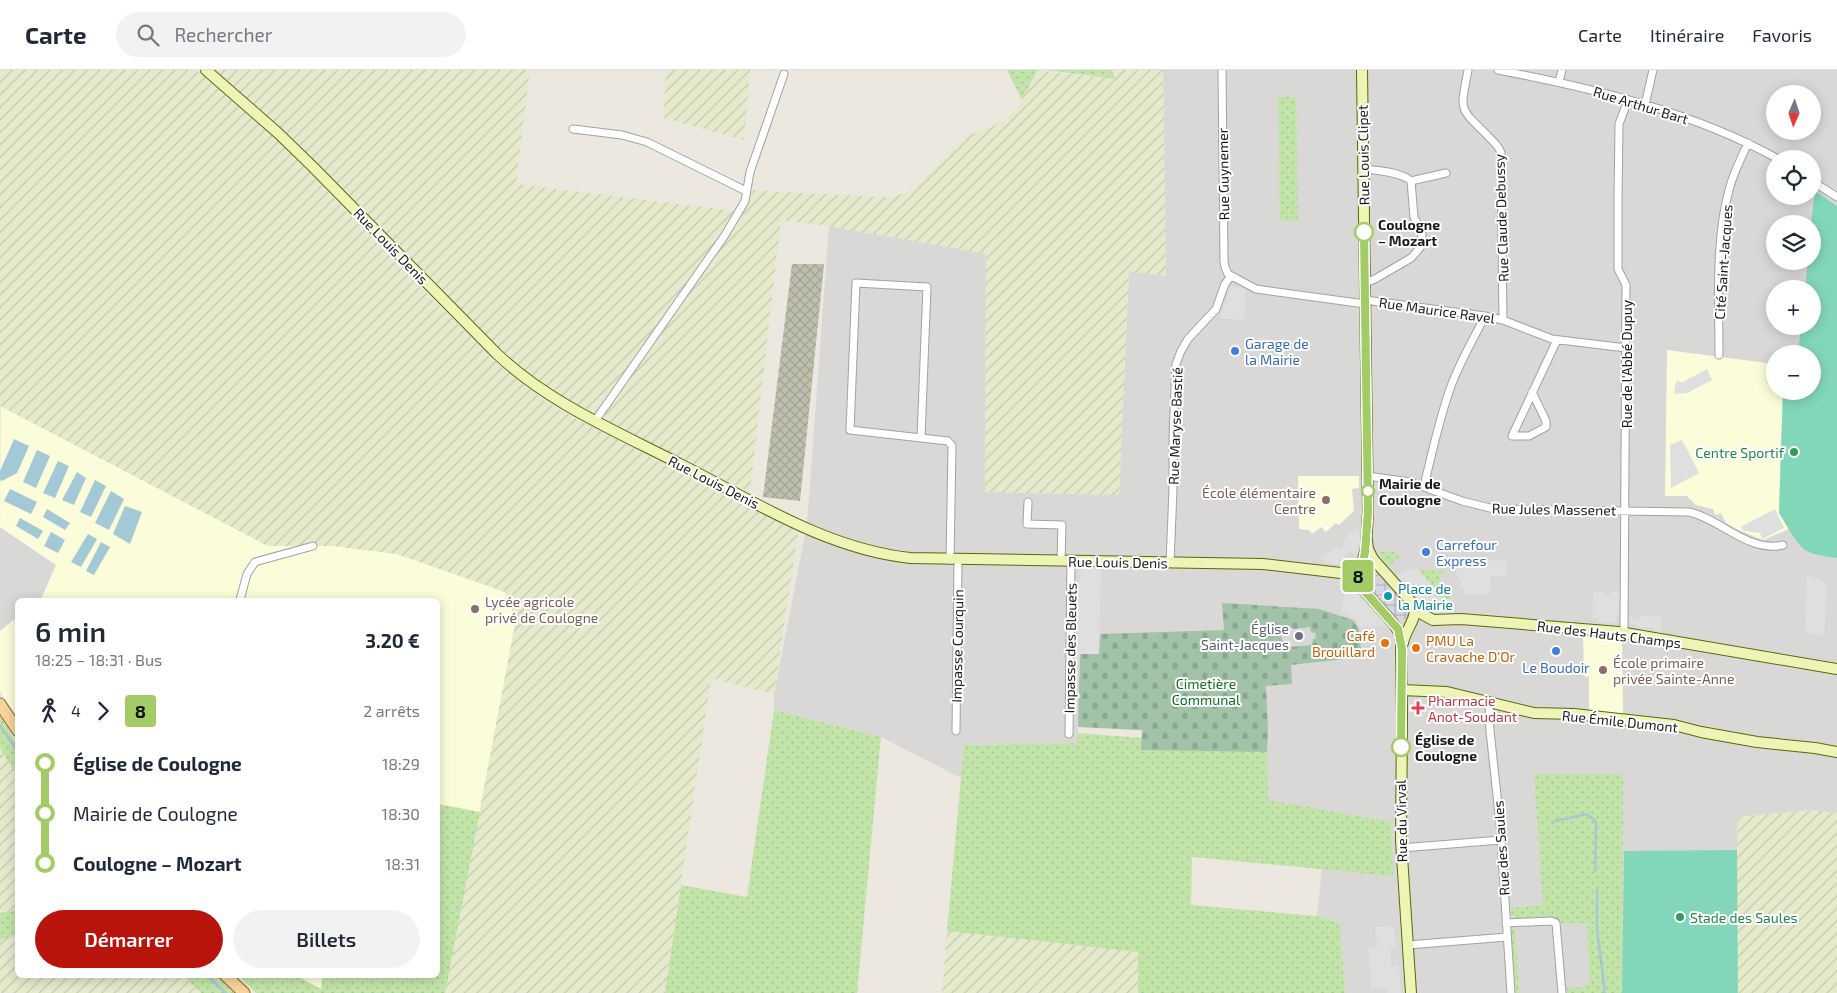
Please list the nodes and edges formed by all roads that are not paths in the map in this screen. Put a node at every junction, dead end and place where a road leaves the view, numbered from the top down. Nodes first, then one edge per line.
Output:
1 (206, 70) edge
2 (1222, 70) edge
3 (1362, 70) edge
4 (1468, 70) edge
5 (1498, 70) edge
6 (1562, 70) edge
7 (1653, 70) edge
8 (784, 74) dead end
9 (1560, 82) junction
10 (1628, 100) junction
11 (1646, 106) junction
12 (573, 129) dead end
13 (1748, 143) junction
14 (1766, 153) edge
15 (1363, 169) junction
16 (1446, 173) dead end
17 (1411, 181) junction
18 (1821, 187) edge
19 (746, 192) junction
20 (1837, 197) edge
21 (1231, 276) junction
22 (1364, 283) junction
23 (1365, 302) junction
24 (1485, 316) junction
25 (1503, 320) junction
26 (1557, 340) junction
27 (1626, 348) junction
28 (1719, 355) dead end
29 (1532, 392) junction
30 (595, 420) junction
31 (921, 437) junction
32 (1367, 476) junction
33 (1424, 486) junction
34 (1028, 502) dead end
35 (1625, 510) junction
36 (1367, 540) junction
37 (1782, 545) dead end
38 (314, 546) dead end
39 (954, 560) junction
40 (1066, 561) junction
41 (1170, 563) junction
42 (1379, 566) junction
43 (1360, 572) junction
44 (241, 598) edge
45 (1414, 605) junction
46 (1412, 621) junction
47 (1393, 623) junction
48 (1624, 633) junction
49 (1402, 649) junction
50 (1837, 669) edge
51 (1402, 690) junction
52 (1489, 702) junction
53 (0, 704) edge
54 (15, 726) edge
55 (956, 731) dead end
56 (1069, 734) dead end
57 (1837, 752) edge
58 (1501, 840) junction
59 (1401, 848) junction
60 (1506, 923) junction
61 (1507, 937) junction
62 (1408, 945) junction
63 (228, 978) edge
64 (244, 993) edge
65 (1412, 993) edge
66 (1511, 993) edge
67 (1562, 993) edge

1 - 30 street, Rue Louis Denis
2 - 21 street, Rue Guynemer
3 - 15 street, Rue Louis Clipet
4 - 25 street, Rue Claude Debussy
5 - 9 street, Rue Arthur Bart
6 - 9 street
7 - 11 street
8 - 19 street
9 - 10 street, Rue Arthur Bart
10 - 11 street, Rue Arthur Bart
10 - 27 street, Rue de l'Abbé Dupuy
11 - 13 street, Rue Arthur Bart
12 - 19 street
13 - 14 street, Rue Arthur Bart
13 - 28 street, Cité Saint-Jacques
15 - 17 street
15 - 22 street, Rue Louis Clipet
16 - 17 street
17 - 22 street
18 - 20 street
19 - 30 street
21 - 23 street, Rue Maurice Ravel
21 - 41 street, Rue Maryse Bastié
22 - 23 street, Rue Louis Clipet
23 - 24 street, Rue Maurice Ravel
23 - 32 street, Rue Louis Clipet
24 - 25 street, Rue Maurice Ravel
24 - 33 street
25 - 26 street, Rue Maurice Ravel
26 - 27 street, Rue Maurice Ravel
26 - 29 street
27 - 35 street, Rue de l'Abbé Dupuy
29 - 29 street
30 - 39 street, Rue Louis Denis
31 - 31 street
31 - 39 street, Impasse Courquin
32 - 33 street, Rue Jules Massenet
32 - 36 street, Rue Louis Clipet
33 - 35 street, Rue Jules Massenet
34 - 40 street, Impasse des Bleuets
35 - 37 street, Rue Jules Massenet
35 - 48 street, Rue de l'Abbé Dupuy
36 - 42 street, Rue Louis Clipet
36 - 43 street, Rue Louis Clipet
38 - 44 street
39 - 40 street, Rue Louis Denis
39 - 55 street, Impasse Courquin
40 - 41 street, Rue Louis Denis
40 - 56 street, Impasse des Bleuets
41 - 43 street, Rue Louis Denis
42 - 43 street
42 - 45 street
43 - 47 street
45 - 46 street
45 - 48 street, Rue des Hauts Champs
46 - 47 street
46 - 49 street, Rue du Virval
47 - 49 street, Rue du Virval
48 - 50 street, Rue des Hauts Champs
49 - 51 street, Rue du Virval
51 - 52 street, Rue Émile Dumont
51 - 59 street, Rue du Virval
52 - 57 street, Rue Émile Dumont
52 - 58 street, Rue des Saules
53 - 54 main road
58 - 59 street
58 - 60 street, Rue des Saules
59 - 62 street, Rue du Virval
60 - 61 street, Rue des Saules
60 - 67 street
61 - 62 street
61 - 66 street, Rue des Saules
62 - 65 street, Rue du Virval
63 - 64 main road

